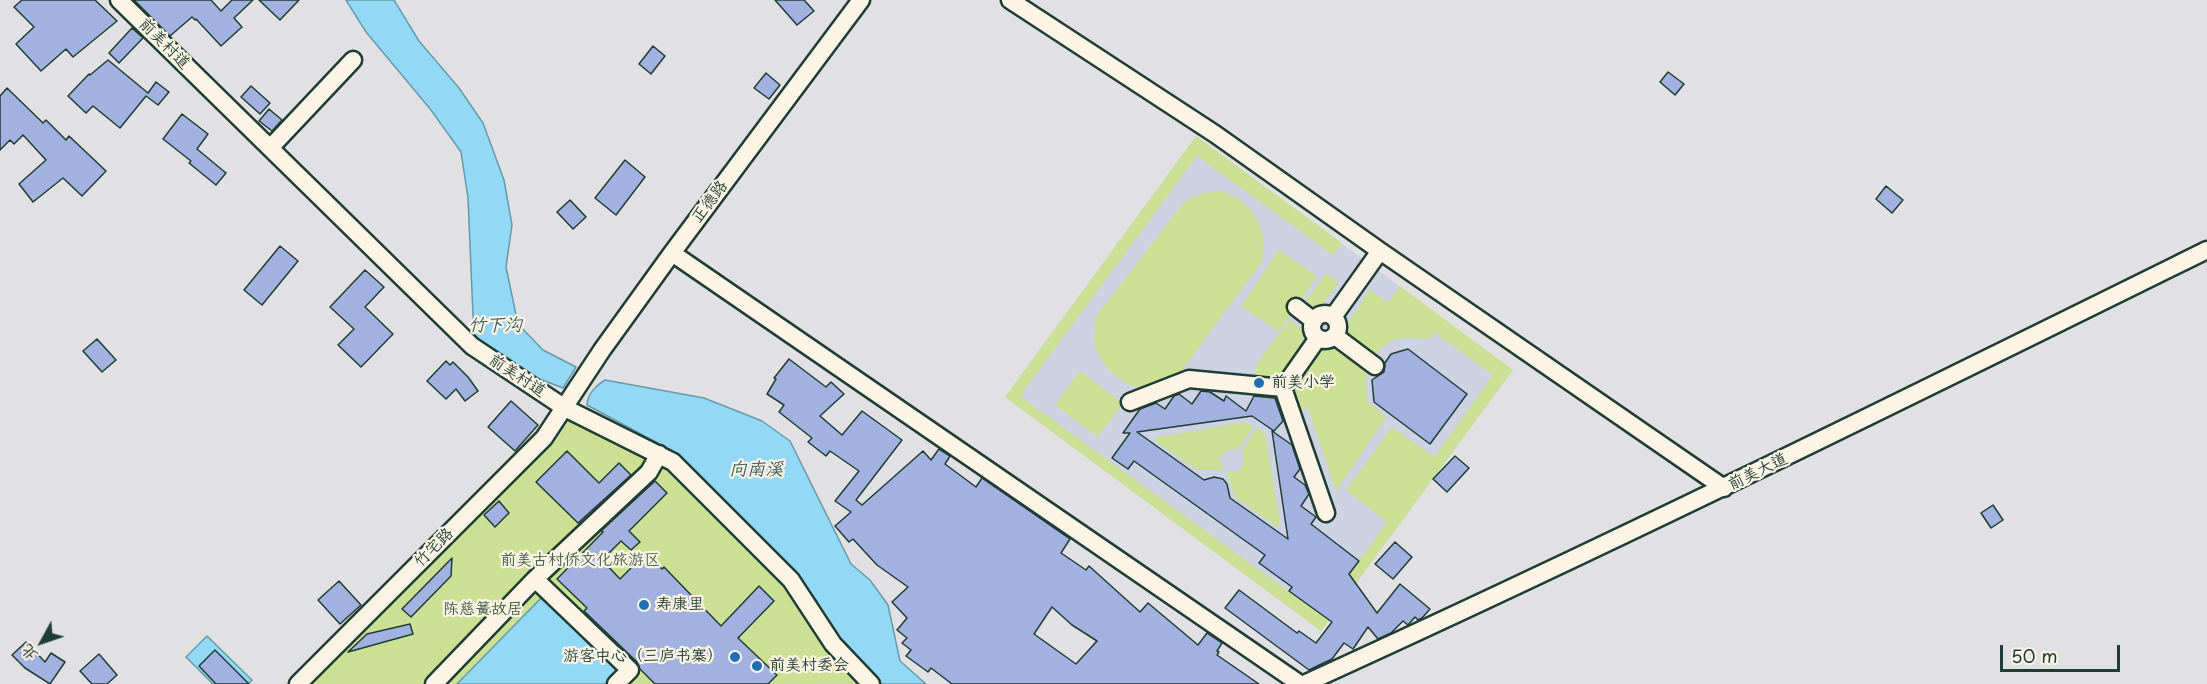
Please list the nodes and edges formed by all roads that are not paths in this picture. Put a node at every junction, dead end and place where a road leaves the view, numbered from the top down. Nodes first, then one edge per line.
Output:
1 (119, 0) edge
2 (861, 0) edge
3 (1010, 0) edge
4 (353, 60) dead end
5 (270, 148) junction
6 (2207, 250) edge
7 (1380, 251) junction
8 (672, 253) junction
9 (1296, 307) dead end
10 (1332, 317) junction
11 (1314, 321) junction
12 (1326, 337) junction
13 (1375, 366) dead end
14 (1283, 388) junction
15 (1130, 402) dead end
16 (566, 408) junction
17 (659, 454) junction
18 (1724, 488) junction
19 (1326, 513) dead end
20 (536, 579) junction
21 (298, 684) edge
22 (434, 684) edge
23 (616, 684) edge
24 (871, 684) edge
25 (1302, 684) edge

1 - 5 street, 前美村道
2 - 8 street, 正德路
3 - 7 street
4 - 5 street
5 - 16 street, 前美村道
6 - 18 street, 前美大道
7 - 10 street
7 - 18 street
8 - 16 street, 正德路
8 - 25 street
9 - 11 street
10 - 11 street
10 - 12 street
11 - 12 street
12 - 13 street
12 - 14 street
14 - 15 street
14 - 19 street
16 - 17 street, 前美村道
16 - 21 street, 竹宅路
17 - 20 street
17 - 24 street, 前美村道
18 - 25 street, 前美大道
20 - 22 street
20 - 23 street

